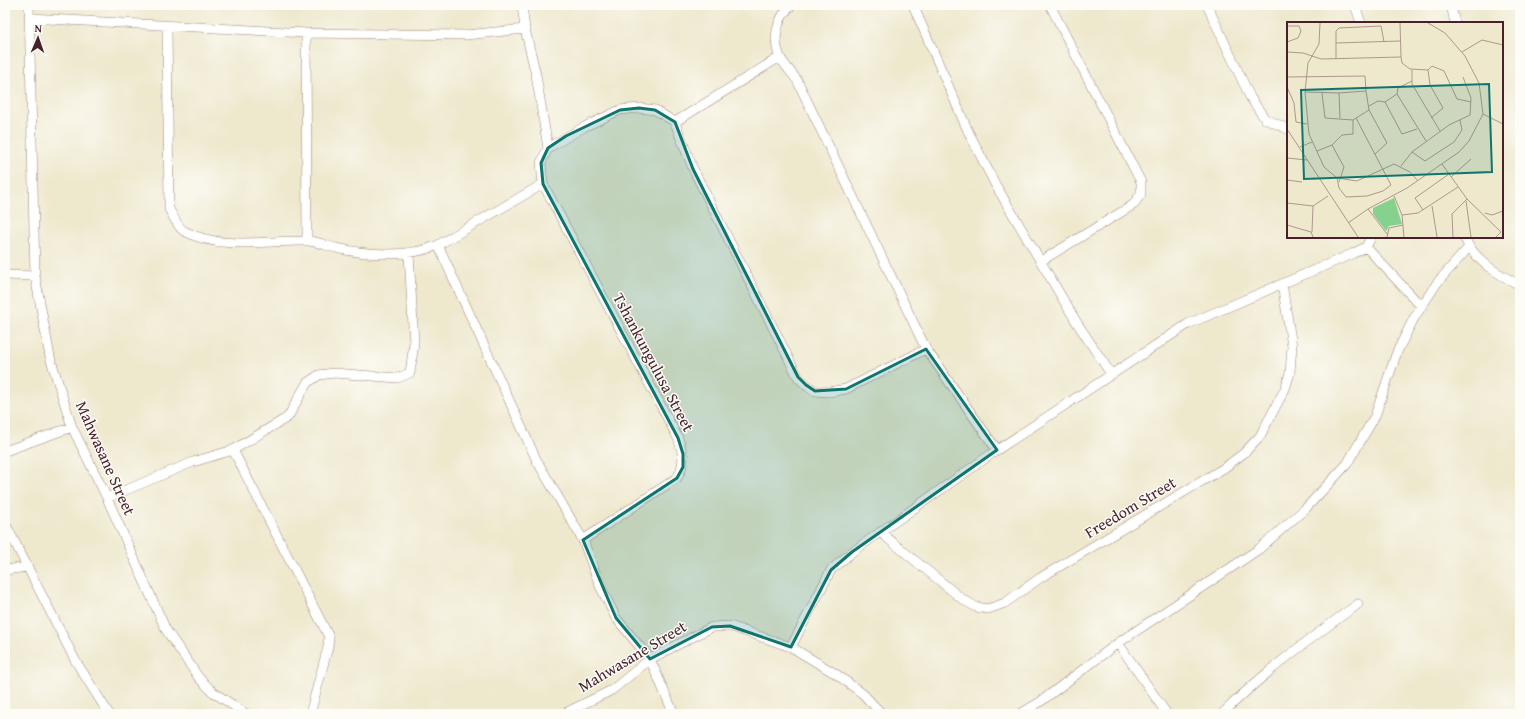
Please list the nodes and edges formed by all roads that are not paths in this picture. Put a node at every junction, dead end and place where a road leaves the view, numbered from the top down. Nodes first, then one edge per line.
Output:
1 (29, 5) edge
2 (522, 5) edge
3 (792, 5) edge
4 (913, 5) edge
5 (1050, 5) edge
6 (1207, 5) edge
7 (1355, 5) edge
8 (1451, 5) edge
9 (29, 18) junction
10 (1361, 22) edge
11 (1455, 22) edge
12 (167, 26) junction
13 (524, 29) junction
14 (306, 33) junction
15 (780, 57) junction
16 (676, 122) junction
17 (1287, 129) edge
18 (548, 148) junction
19 (542, 184) junction
20 (1370, 238) edge
21 (1464, 238) edge
22 (307, 241) junction
23 (438, 245) junction
24 (1366, 247) junction
25 (1468, 247) junction
26 (408, 254) junction
27 (1041, 262) junction
28 (5, 274) edge
29 (35, 276) junction
30 (1282, 284) junction
31 (1520, 285) edge
32 (1422, 306) junction
33 (926, 349) junction
34 (1111, 374) junction
35 (72, 427) junction
36 (233, 450) junction
37 (997, 450) junction
38 (5, 451) edge
39 (108, 498) junction
40 (5, 523) edge
41 (880, 532) junction
42 (583, 540) junction
43 (28, 567) junction
44 (5, 570) edge
45 (1358, 604) dead end
46 (1118, 642) junction
47 (791, 647) junction
48 (650, 659) junction
49 (108, 714) edge
50 (246, 714) edge
51 (310, 714) edge
52 (563, 714) edge
53 (674, 714) edge
54 (882, 714) edge
55 (1020, 714) edge
56 (1167, 714) edge
57 (1222, 714) edge

1 - 9 street, Mahwasane Street
2 - 13 street
3 - 15 street
4 - 27 street
5 - 27 street
6 - 17 street
7 - 10 street
8 - 11 street
9 - 12 street
9 - 29 street, Mahwasane Street
12 - 14 street
12 - 22 street
13 - 14 street
13 - 18 street
14 - 22 street
15 - 16 street
15 - 33 street
16 - 18 street
16 - 33 street
18 - 19 street
19 - 23 street
19 - 42 street, Tshankungulusa Street
20 - 24 street
21 - 25 street
22 - 26 street
23 - 26 street
23 - 42 street
24 - 30 street
24 - 32 street
25 - 31 street
25 - 32 street
26 - 36 street
27 - 34 street
28 - 29 street
29 - 35 street, Mahwasane Street
30 - 34 street
30 - 41 street, Freedom Street
32 - 46 street
33 - 37 street
34 - 37 street
35 - 38 street
35 - 39 street, Mahwasane Street
36 - 39 street
36 - 51 street
37 - 41 street
39 - 50 street, Mahwasane Street
40 - 43 street
41 - 47 street
42 - 48 street
43 - 44 street
43 - 49 street
45 - 57 street
46 - 55 street
46 - 56 street
47 - 48 street, Mahwasane Street
47 - 54 street, Mahwasane Street
48 - 52 street, Mahwasane Street
48 - 53 street

